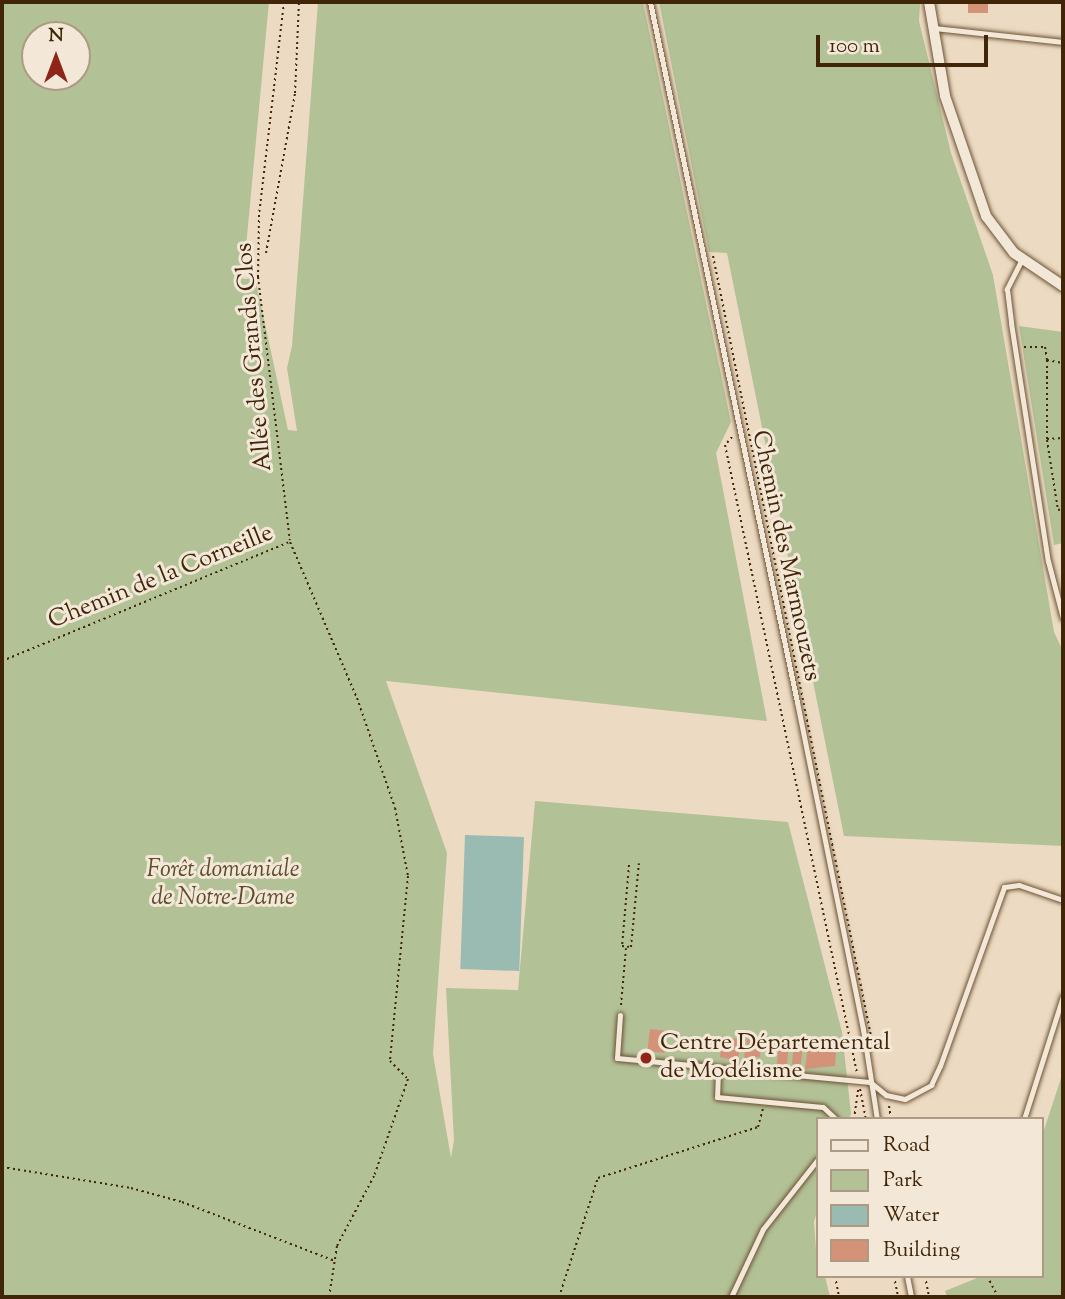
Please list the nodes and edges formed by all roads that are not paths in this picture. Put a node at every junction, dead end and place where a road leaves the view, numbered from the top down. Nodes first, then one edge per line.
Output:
1 (650, 2) edge
2 (929, 2) edge
3 (932, 27) junction
4 (1063, 42) edge
5 (1022, 259) junction
6 (1063, 286) edge
7 (1063, 618) edge
8 (1063, 900) edge
9 (1063, 996) edge
10 (620, 1015) road end
11 (718, 1071) junction
12 (870, 1082) junction
13 (834, 1117) edge
14 (877, 1117) edge
15 (1025, 1117) edge
16 (816, 1162) edge
17 (907, 1278) edge
18 (731, 1297) edge
19 (911, 1297) edge

1 - 12 lane, Chemin des Marmouzets
2 - 3 street
3 - 4 lane
3 - 5 street
5 - 6 street
5 - 7 lane
8 - 12 lane
9 - 15 lane
10 - 11 lane
11 - 12 lane
11 - 13 lane
12 - 14 lane, Chemin des Marmouzets
16 - 18 lane
17 - 19 lane

